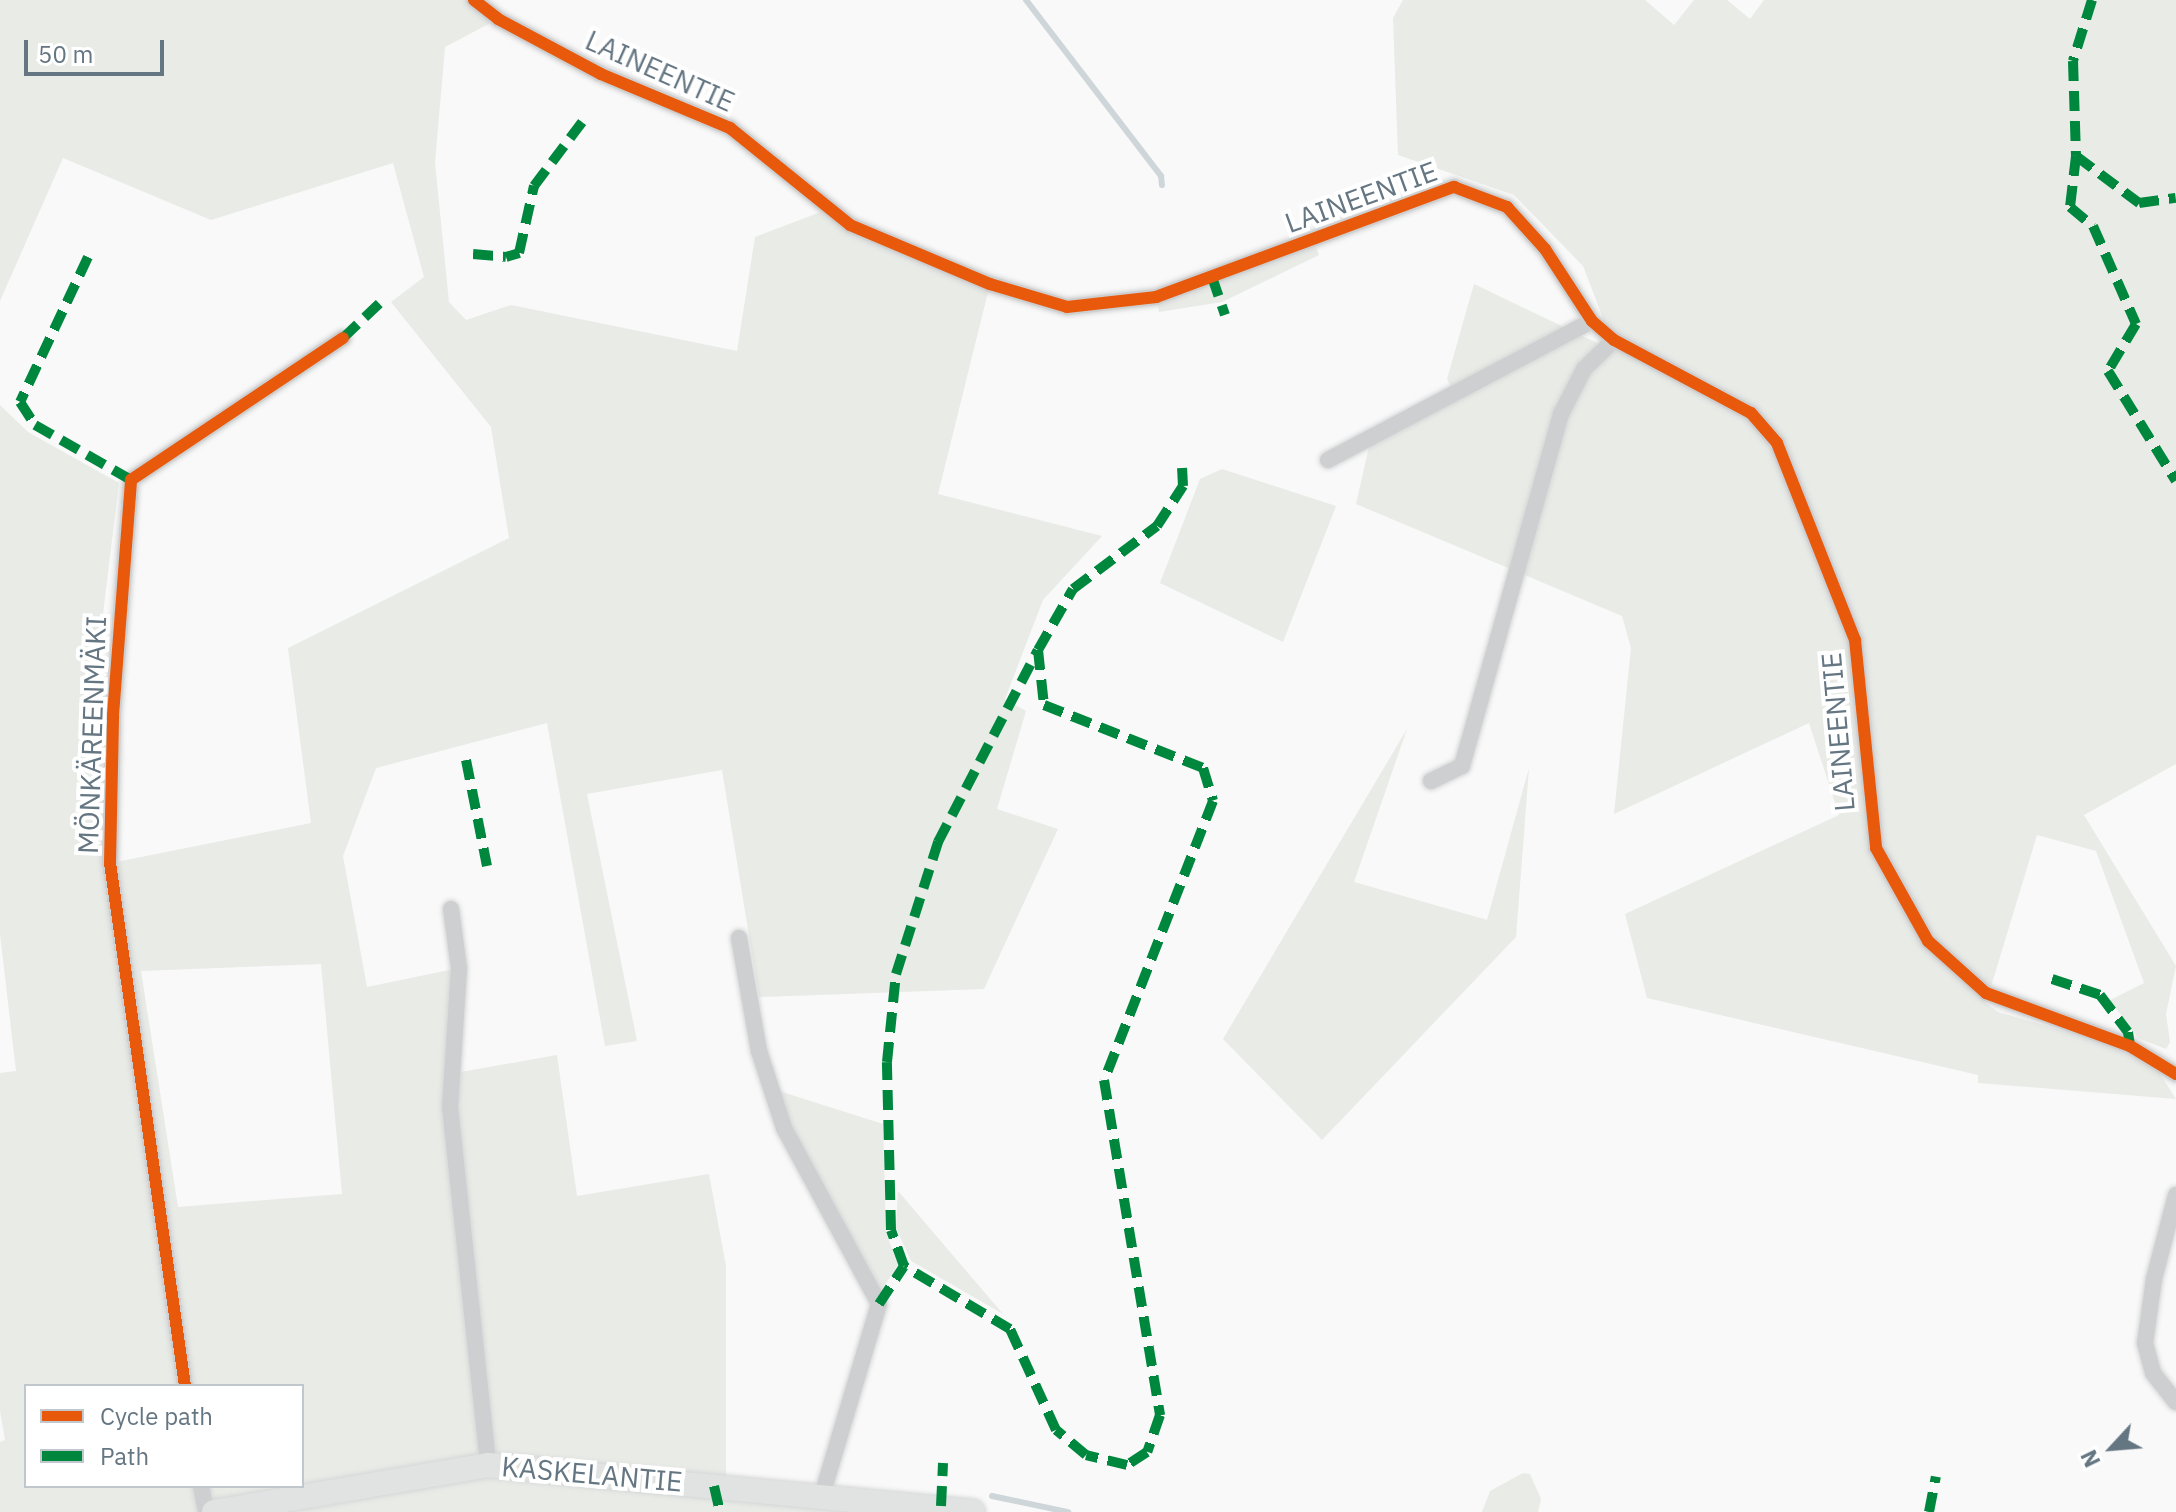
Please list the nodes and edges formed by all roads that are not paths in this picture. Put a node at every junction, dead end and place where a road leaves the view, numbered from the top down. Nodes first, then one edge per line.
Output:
1 (474, 0) edge
2 (1592, 321) junction
3 (343, 338) dead end
4 (1614, 340) junction
5 (1328, 460) dead end
6 (1431, 781) dead end
7 (451, 909) dead end
8 (739, 938) dead end
9 (2176, 1074) edge
10 (2176, 1195) edge
11 (185, 1384) edge
12 (2176, 1402) edge
13 (488, 1465) junction
14 (201, 1488) edge
15 (822, 1495) junction
16 (206, 1512) edge
17 (214, 1512) edge
18 (973, 1512) edge

1 - 2 street, LAINEENTIE
2 - 4 street, LAINEENTIE
2 - 5 street
3 - 11 street, MÖNKÄREENMÄKI
4 - 6 street
4 - 9 street, LAINEENTIE
7 - 13 street
8 - 15 street
10 - 12 street
13 - 15 street, KASKELANTIE
13 - 17 street, KASKELANTIE
14 - 16 street
15 - 18 street, KASKELANTIE

